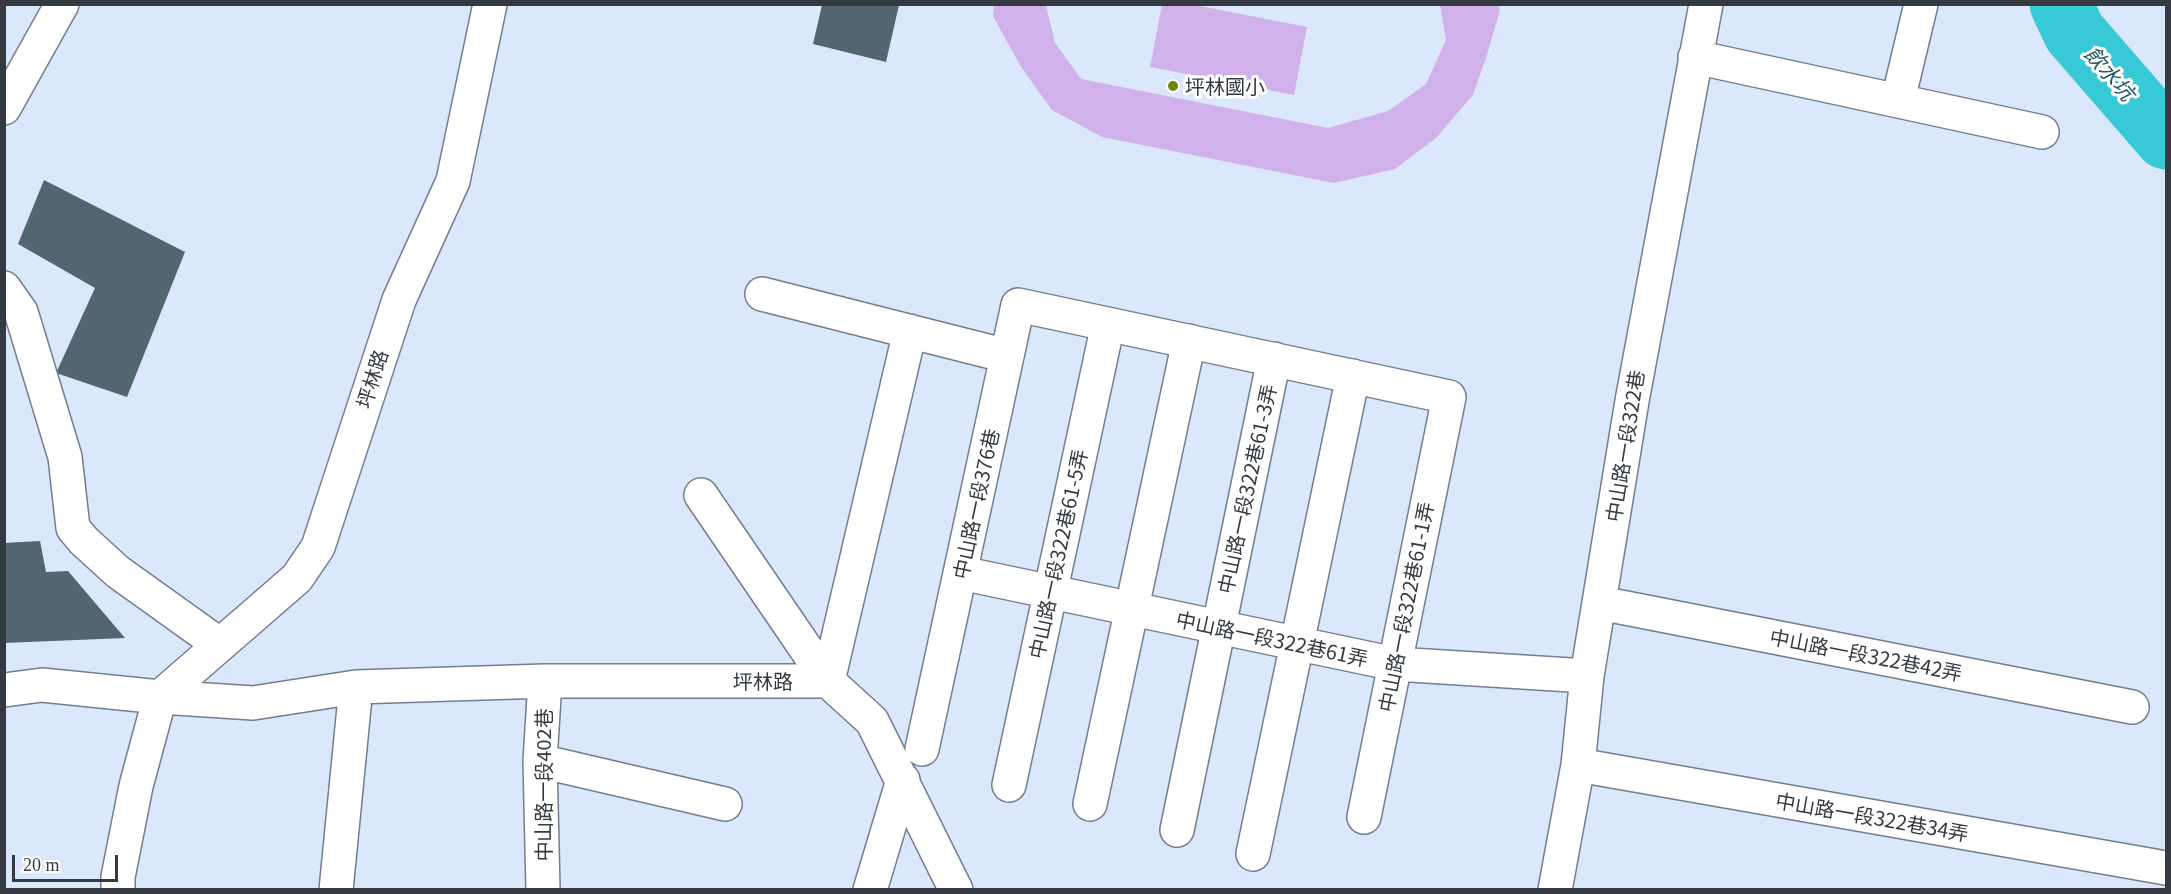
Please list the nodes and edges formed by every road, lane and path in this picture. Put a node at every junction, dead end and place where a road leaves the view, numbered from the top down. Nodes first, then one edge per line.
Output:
1 (62, 4) edge
2 (490, 4) edge
3 (1706, 4) edge
4 (1921, 4) edge
5 (1695, 57) junction
6 (1898, 100) junction
7 (4, 108) edge
8 (2042, 132) dead end
9 (4, 288) edge
10 (762, 294) dead end
11 (1108, 324) junction
12 (910, 331) junction
13 (1189, 341) junction
14 (1007, 356) junction
15 (1274, 359) junction
16 (1353, 376) junction
17 (701, 495) dead end
18 (961, 573) junction
19 (1050, 593) junction
20 (1600, 603) junction
21 (1132, 610) junction
22 (1218, 628) junction
23 (1298, 644) junction
24 (220, 645) junction
25 (1395, 664) junction
26 (1587, 676) junction
27 (545, 681) junction
28 (828, 681) junction
29 (356, 687) junction
30 (4, 690) edge
31 (160, 697) junction
32 (2132, 707) dead end
33 (922, 749) dead end
34 (540, 761) junction
35 (1578, 765) junction
36 (903, 780) junction
37 (1009, 785) dead end
38 (725, 804) dead end
39 (1090, 804) dead end
40 (1364, 817) dead end
41 (1177, 830) dead end
42 (1253, 854) dead end
43 (2166, 868) edge
44 (118, 890) edge
45 (336, 890) edge
46 (543, 890) edge
47 (870, 890) edge
48 (956, 890) edge
49 (1555, 890) edge

1 - 7 street
2 - 24 street, 坪林路
3 - 5 street, 中山路一段322巷
4 - 6 street
5 - 6 street
5 - 20 street, 中山路一段322巷
6 - 8 street
9 - 24 street
10 - 12 street
11 - 13 street
11 - 14 street
11 - 19 street, 中山路一段322巷61-5弄
12 - 14 street
12 - 28 street
13 - 15 street
13 - 21 street
14 - 18 street, 中山路一段376巷
15 - 16 street
15 - 22 street, 中山路一段322巷61-3弄
16 - 23 street
16 - 25 street, 中山路一段322巷61-1弄
17 - 28 street
18 - 19 street, 中山路一段322巷61弄
18 - 33 street, 中山路一段376巷
19 - 21 street, 中山路一段322巷61弄
19 - 37 street, 中山路一段322巷61-5弄
20 - 26 street, 中山路一段322巷
20 - 32 street, 中山路一段322巷42弄
21 - 22 street, 中山路一段322巷61弄
21 - 39 street
22 - 23 street, 中山路一段322巷61弄
22 - 41 street, 中山路一段322巷61-3弄
23 - 25 street, 中山路一段322巷61弄
23 - 42 street
24 - 31 street, 坪林路
25 - 26 street, 中山路一段322巷61弄
25 - 40 street, 中山路一段322巷61-1弄
26 - 35 street, 中山路一段322巷
27 - 28 street, 坪林路
27 - 29 street, 坪林路
27 - 34 street, 中山路一段402巷
28 - 36 street
29 - 31 street, 坪林路
29 - 45 street
30 - 31 street, 坪林路
31 - 44 street
34 - 38 street
34 - 46 street, 中山路一段402巷
35 - 43 street, 中山路一段322巷34弄
35 - 49 street, 中山路一段322巷
36 - 47 street
36 - 48 street

